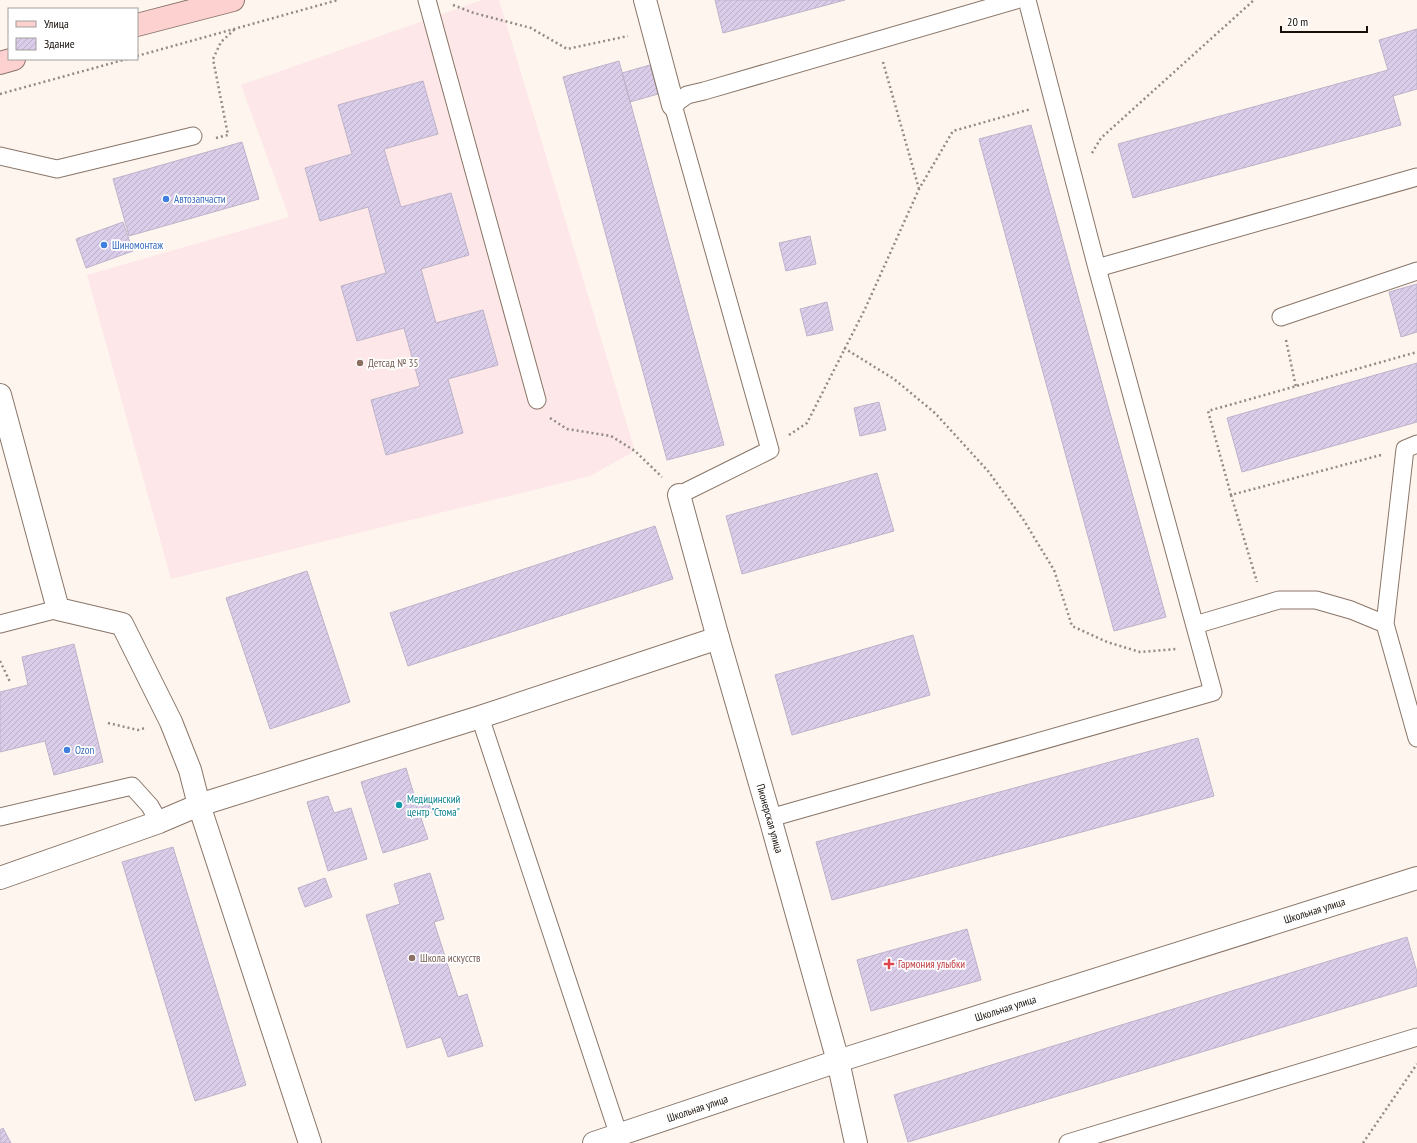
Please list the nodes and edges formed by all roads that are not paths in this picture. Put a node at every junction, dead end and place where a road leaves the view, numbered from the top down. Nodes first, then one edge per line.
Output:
1 (233, 0) edge
2 (427, 0) edge
3 (645, 0) edge
4 (1016, 0) edge
5 (1027, 0) edge
6 (185, 6) edge
7 (138, 25) edge
8 (10, 60) edge
9 (0, 63) edge
10 (673, 105) junction
11 (193, 136) dead end
12 (0, 156) edge
13 (1417, 177) edge
14 (1097, 268) junction
15 (1417, 271) edge
16 (1282, 317) road end
17 (0, 395) edge
18 (537, 400) road end
19 (1411, 447) edge
20 (679, 495) joint
21 (58, 608) junction
22 (0, 624) edge
23 (1385, 624) junction
24 (1195, 626) junction
25 (718, 638) junction
26 (480, 717) junction
27 (1417, 738) edge
28 (199, 805) junction
29 (0, 817) edge
30 (770, 818) junction
31 (159, 822) junction
32 (0, 878) edge
33 (1417, 878) edge
34 (1417, 1037) edge
35 (838, 1060) junction
36 (619, 1139) edge
37 (310, 1143) edge
38 (594, 1143) edge
39 (856, 1143) edge
40 (1068, 1143) edge

1 - 6 street
2 - 18 lane
3 - 10 street
4 - 10 lane
5 - 14 lane
6 - 7 street
8 - 9 street
10 - 20 lane
11 - 12 lane
13 - 14 lane
14 - 24 lane
15 - 16 lane
17 - 21 street
19 - 23 lane
20 - 25 street, Пионерская улица
21 - 22 lane
21 - 28 street
23 - 24 lane
23 - 27 lane
24 - 30 lane
25 - 26 street
25 - 30 street, Пионерская улица
26 - 28 street
26 - 36 lane
28 - 31 street
28 - 37 street
29 - 31 lane
30 - 35 street, Пионерская улица
31 - 32 street
33 - 35 street, Школьная улица
34 - 40 lane
35 - 36 street, Школьная улица
35 - 39 street, Пионерская улица
36 - 38 street, Школьная улица

